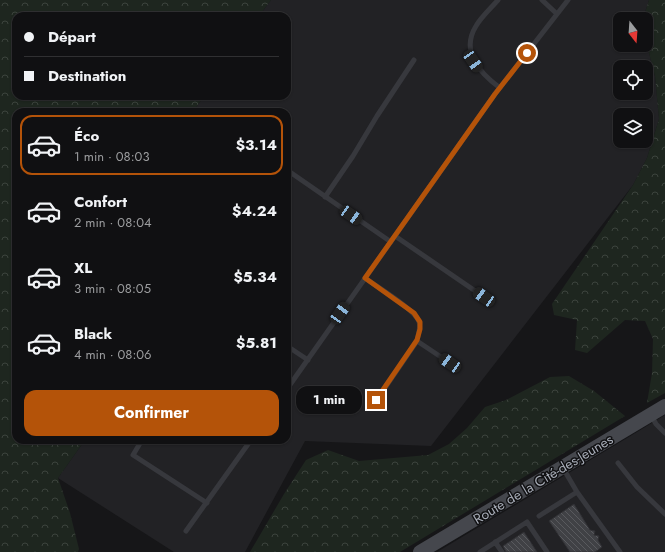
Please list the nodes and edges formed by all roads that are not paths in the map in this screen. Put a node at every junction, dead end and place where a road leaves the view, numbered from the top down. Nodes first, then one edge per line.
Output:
1 (498, 0) edge
2 (542, 0) edge
3 (568, 0) edge
4 (557, 14) junction
5 (414, 60) dead end
6 (500, 88) junction
7 (291, 173) edge
8 (325, 197) junction
9 (395, 236) junction
10 (391, 242) junction
11 (365, 278) junction
12 (484, 297) dead end
13 (417, 340) junction
14 (291, 349) edge
15 (308, 360) junction
16 (450, 363) dead end
17 (291, 383) edge
18 (376, 400) dead end
19 (665, 406) edge
20 (651, 415) junction
21 (665, 433) edge
22 (140, 444) edge
23 (248, 444) edge
24 (618, 463) dead end
25 (562, 467) junction
26 (577, 492) junction
27 (207, 503) junction
28 (665, 514) edge
29 (539, 516) dead end
30 (186, 531) dead end
31 (495, 542) junction
32 (420, 552) edge
33 (480, 552) edge
34 (502, 552) edge
35 (547, 552) edge
36 (620, 552) edge

1 - 6 lane
2 - 4 lane
3 - 4 lane
4 - 6 lane
5 - 8 lane
6 - 9 lane
7 - 8 lane
8 - 10 lane
9 - 10 lane
9 - 12 lane
10 - 11 lane
11 - 13 lane
11 - 15 lane
13 - 16 lane
13 - 18 lane
14 - 15 lane
15 - 17 lane
19 - 20 main road, Route de la Cité-des-Jeunes
20 - 21 lane
20 - 25 main road, Route de la Cité-des-Jeunes
22 - 27 lane
23 - 27 lane
24 - 28 lane
25 - 26 lane
25 - 32 main road, Route de la Cité-des-Jeunes
26 - 29 lane
26 - 36 lane
27 - 30 lane
31 - 33 lane
31 - 34 lane
31 - 35 lane

